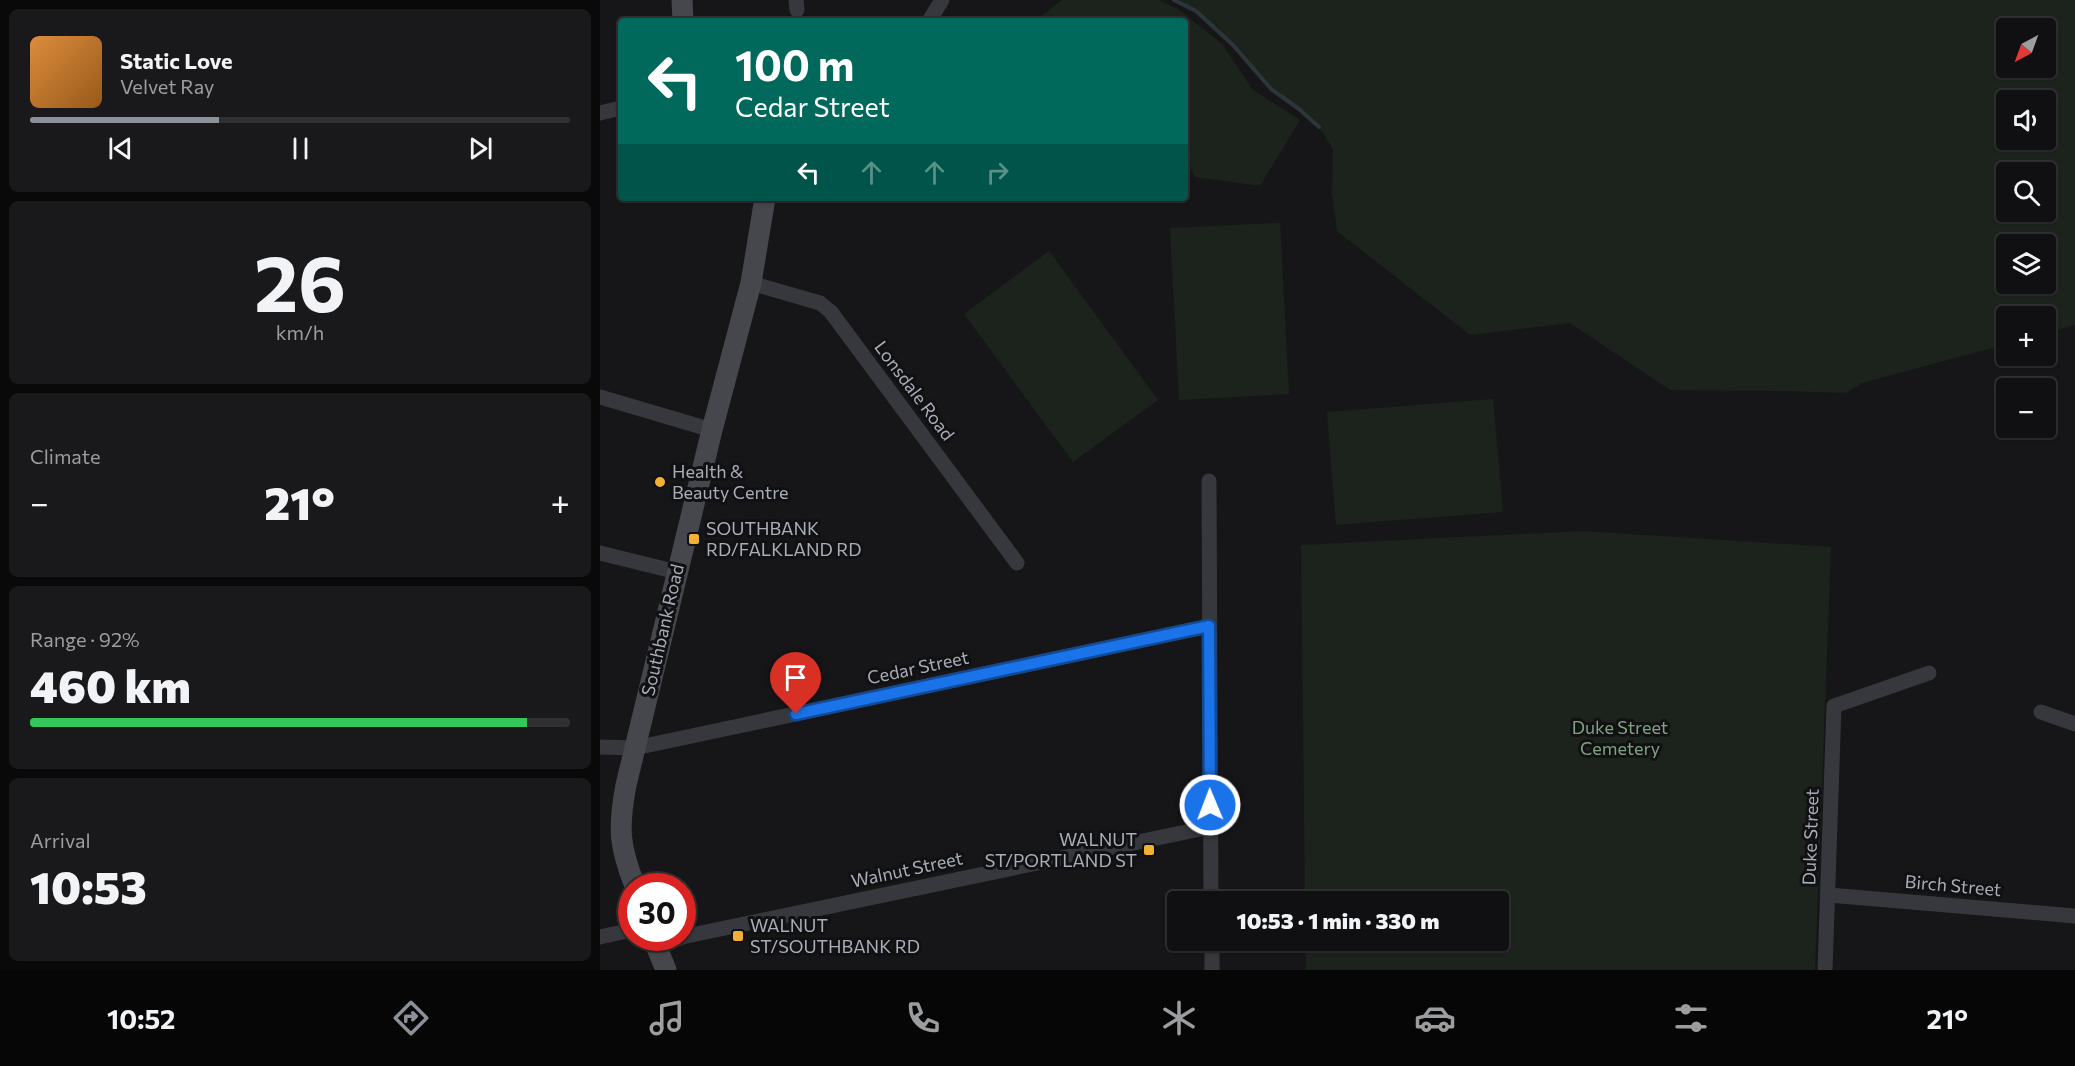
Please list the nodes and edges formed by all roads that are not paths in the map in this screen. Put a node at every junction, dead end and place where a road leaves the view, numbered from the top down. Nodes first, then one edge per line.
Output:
1 (682, 0) edge
2 (942, 0) edge
3 (683, 18) edge
4 (931, 18) edge
5 (618, 109) edge
6 (600, 113) edge
7 (765, 201) edge
8 (751, 283) junction
9 (600, 397) edge
10 (712, 430) junction
11 (1209, 481) dead end
12 (600, 554) edge
13 (1017, 563) dead end
14 (677, 572) junction
15 (1209, 626) junction
16 (1929, 673) dead end
17 (2041, 712) dead end
18 (2075, 723) edge
19 (600, 747) edge
20 (635, 748) junction
21 (1210, 827) junction
22 (629, 873) edge
23 (1212, 891) edge
24 (1829, 895) junction
25 (2075, 916) edge
26 (618, 933) edge
27 (696, 934) edge
28 (600, 937) edge
29 (659, 951) edge
30 (1212, 951) edge
31 (666, 970) edge
32 (1212, 970) edge
33 (1825, 970) edge

1 - 3 street
2 - 4 street
5 - 6 street
7 - 8 street, Southbank Road
8 - 10 street, Southbank Road
8 - 13 street, Lonsdale Road
9 - 10 street
10 - 14 street, Southbank Road
11 - 15 street
12 - 14 street
14 - 20 street, Southbank Road
15 - 20 street, Cedar Street
15 - 21 street
16 - 24 street, Duke Street
17 - 18 street
19 - 20 street, Cedar Street
20 - 22 street, Southbank Road
21 - 23 street
21 - 27 street, Walnut Street
24 - 25 street, Birch Street
24 - 33 street, Duke Street
26 - 28 street
29 - 31 street
30 - 32 street

